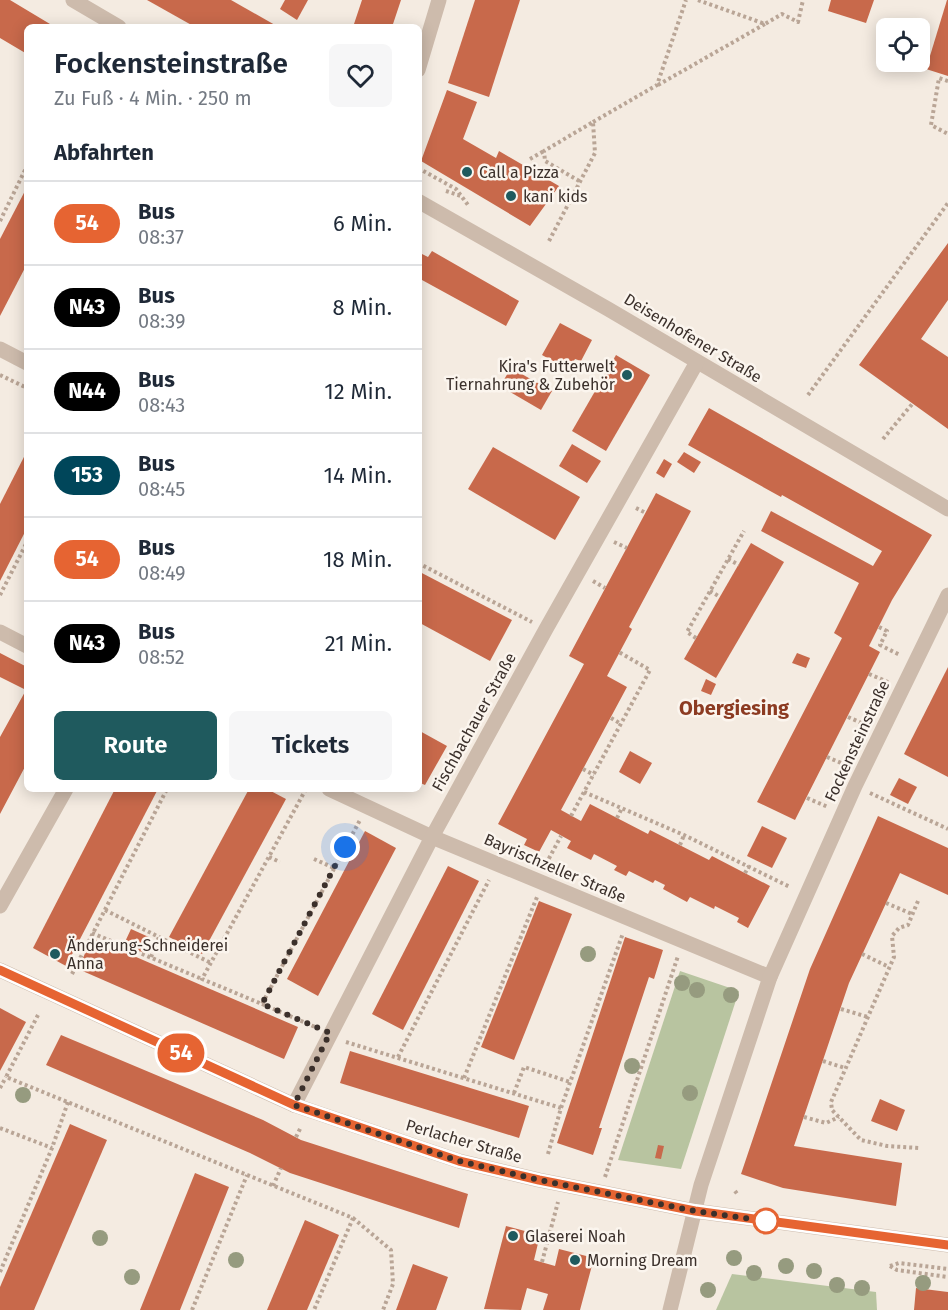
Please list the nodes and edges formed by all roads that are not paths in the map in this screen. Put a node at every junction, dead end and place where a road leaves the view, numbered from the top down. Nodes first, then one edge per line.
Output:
1 (73, 0) edge
2 (439, 0) edge
3 (114, 24) edge
4 (422, 57) edge
5 (422, 203) edge
6 (0, 349) edge
7 (24, 361) edge
8 (697, 362) junction
9 (948, 509) edge
10 (948, 595) edge
11 (0, 632) edge
12 (24, 644) edge
13 (64, 792) edge
14 (336, 792) edge
15 (432, 837) junction
16 (0, 906) edge
17 (0, 970) edge
18 (770, 977) junction
19 (294, 1105) junction
20 (695, 1211) junction
21 (948, 1245) edge
22 (670, 1310) edge

1 - 3 street
2 - 4 street
5 - 8 street, Deisenhofener Straße
6 - 7 street
8 - 9 street, Deisenhofener Straße
8 - 15 street, Fischbachauer Straße
10 - 18 street, Fockensteinstraße
11 - 12 street
13 - 16 street
14 - 15 street, Bayrischzeller Straße
15 - 18 street, Bayrischzeller Straße
15 - 19 street, Fischbachauer Straße
17 - 19 street, Perlacher Straße
18 - 20 street, Fockensteinstraße
19 - 20 street, Perlacher Straße
20 - 21 street, Perlacher Straße
20 - 22 street, Fockensteinstraße

